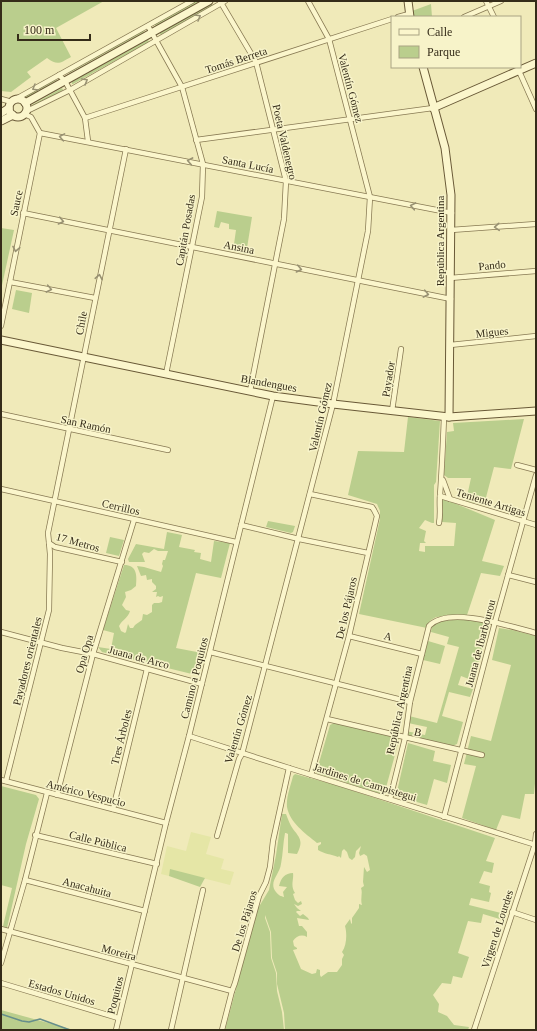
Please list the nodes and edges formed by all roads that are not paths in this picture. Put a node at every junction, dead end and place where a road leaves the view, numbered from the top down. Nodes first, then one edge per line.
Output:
1 (192, 1) edge
2 (209, 1) edge
3 (308, 1) edge
4 (408, 1) edge
5 (486, 1) edge
6 (501, 1) edge
7 (222, 2) edge
8 (489, 6) junction
9 (410, 15) edge
10 (466, 16) edge
11 (494, 16) edge
12 (391, 19) edge
13 (148, 26) junction
14 (152, 33) junction
15 (329, 39) junction
16 (156, 41) junction
17 (256, 62) junction
18 (536, 63) edge
19 (423, 68) edge
20 (519, 71) junction
21 (59, 75) junction
22 (65, 81) junction
23 (182, 87) junction
24 (70, 90) junction
25 (1, 99) edge
26 (25, 103) junction
27 (12, 106) junction
28 (433, 108) junction
29 (536, 109) edge
30 (1, 113) edge
31 (25, 113) junction
32 (85, 118) junction
33 (350, 120) junction
34 (1, 121) edge
35 (274, 130) junction
36 (40, 133) junction
37 (196, 140) junction
38 (88, 141) junction
39 (126, 149) junction
40 (202, 164) junction
41 (286, 181) junction
42 (370, 197) junction
43 (23, 213) junction
44 (452, 213) junction
45 (536, 224) edge
46 (108, 230) junction
47 (451, 230) junction
48 (192, 247) junction
49 (275, 264) junction
50 (536, 271) edge
51 (450, 278) junction
52 (357, 281) junction
53 (10, 282) junction
54 (95, 298) junction
55 (451, 299) junction
56 (1, 326) edge
57 (536, 336) edge
58 (1, 340) edge
59 (450, 345) junction
60 (402, 349) dead end
61 (83, 357) junction
62 (166, 374) junction
63 (250, 391) junction
64 (273, 396) junction
65 (333, 404) junction
66 (392, 411) junction
67 (536, 411) edge
68 (1, 414) edge
69 (446, 417) junction
70 (68, 429) junction
71 (168, 450) dead end
72 (517, 465) dead end
73 (536, 470) edge
74 (536, 474) edge
75 (442, 478) junction
76 (1, 489) edge
77 (310, 494) junction
78 (440, 496) junction
79 (450, 499) junction
80 (54, 501) junction
81 (134, 520) junction
82 (523, 522) junction
83 (439, 524) dead end
84 (241, 525) junction
85 (536, 525) edge
86 (299, 539) junction
87 (236, 542) junction
88 (49, 543) junction
89 (368, 553) junction
90 (122, 562) junction
91 (508, 575) junction
92 (536, 582) edge
93 (495, 622) junction
94 (1, 632) edge
95 (536, 633) edge
96 (349, 636) junction
97 (40, 643) junction
98 (210, 652) junction
99 (93, 654) junction
100 (422, 654) junction
101 (266, 665) junction
102 (147, 668) junction
103 (336, 683) junction
104 (202, 684) junction
105 (410, 702) junction
106 (327, 719) junction
107 (189, 736) junction
108 (405, 738) junction
109 (461, 751) junction
110 (242, 754) junction
111 (482, 755) dead end
112 (289, 768) junction
113 (311, 775) junction
114 (3, 781) edge
115 (47, 793) junction
116 (57, 795) junction
117 (390, 799) junction
118 (113, 810) junction
119 (444, 817) junction
120 (166, 823) junction
121 (536, 834) edge
122 (35, 835) junction
123 (217, 836) dead end
124 (535, 845) edge
125 (157, 864) junction
126 (25, 880) junction
127 (203, 890) dead end
128 (145, 912) junction
129 (512, 912) junction
130 (536, 920) edge
131 (1, 929) edge
132 (10, 931) junction
133 (1, 963) edge
134 (132, 965) junction
135 (183, 979) junction
136 (1, 984) edge
137 (232, 991) junction
138 (118, 1018) junction
139 (116, 1030) edge
140 (171, 1030) edge
141 (222, 1030) edge
142 (474, 1030) edge

1 - 13 street
2 - 14 street
3 - 15 street, Valentín Gómez
4 - 9 street
5 - 8 street
6 - 8 street
16 -> 7 street
7 - 17 street, Poeta Valdenegro
8 - 10 street
8 - 11 street
12 - 15 street, Tomás Berreta
13 - 14 street, Capitán Posadas
13 - 21 street
14 - 16 street, Capitán Posadas
14 - 22 street
15 - 17 street, Tomás Berreta
15 - 33 street, Valentín Gómez
16 - 23 street, Capitán Posadas
24 -> 16 street
17 - 23 street, Tomás Berreta
17 - 35 street, Poeta Valdenegro
18 - 20 street
19 - 28 street, República Argentina
20 - 28 street
20 - 29 street
21 - 22 street
21 -> 27 street
22 - 24 street
22 - 26 street
23 - 32 street, Tomás Berreta
23 - 37 street, Capitán Posadas
24 - 31 street
24 - 32 street
25 - 27 street
26 - 27 street
26 - 31 street
27 - 30 street
27 - 31 street
27 - 34 street
28 - 33 street
28 - 44 street, República Argentina
31 - 36 street
32 - 38 street
33 - 35 street
33 - 42 street, Valentín Gómez
35 - 37 street
35 - 41 street, Poeta Valdenegro
38 -> 36 street, Santa Lucía
36 - 43 street, Sauce
37 - 40 street, Capitán Posadas
38 - 39 street, Santa Lucía
40 -> 39 street, Santa Lucía
39 - 46 street, Chile
40 - 41 street, Santa Lucía
40 - 48 street, Capitán Posadas
41 - 42 street, Santa Lucía
41 - 49 street, Poeta Valdenegro
44 -> 42 street, Santa Lucía
42 - 52 street, Valentín Gómez
43 -> 46 street, Ansina
43 -> 53 street, Sauce
44 - 47 street, República Argentina
45 -> 47 street
46 - 48 street, Ansina
54 -> 46 street, Chile
47 - 51 street, República Argentina
48 - 49 street, Ansina
48 - 62 street, Capitán Posadas
49 -> 52 street, Ansina
49 - 63 street, Poeta Valdenegro
50 - 51 street, Pando
51 - 55 street, República Argentina
52 -> 55 street, Ansina
52 - 65 street, Valentín Gómez
53 -> 54 street
53 - 56 street, Sauce
54 - 61 street, Chile
55 - 59 street, República Argentina
57 - 59 street, Migues
58 - 61 street, Blandengues
59 - 69 street, República Argentina
60 - 66 street, Payador
61 - 62 street, Blandengues
61 - 70 street, Chile
62 - 63 street, Blandengues
63 - 64 street, Blandengues
64 - 65 street, Blandengues
64 - 84 street, Camino a Poquitos
65 - 66 street, Blandengues
65 - 77 street, Valentín Gómez
66 - 69 street, Blandengues
67 - 69 street, Blandengues
68 - 70 street, San Ramón
69 - 75 street, República Argentina
70 - 71 street, San Ramón
70 - 80 street, Chile
72 - 73 street
74 - 82 street, Juana de Ibarbourou
75 - 78 street, República Argentina
75 - 79 street
76 - 80 street, Cerrillos
77 - 86 street, Valentín Gómez
77 - 89 street, De los Pájaros
78 - 79 street, Teniente Artigas
78 - 83 street, República Argentina
79 - 82 street, Teniente Artigas
80 - 81 street, Cerrillos
80 - 88 street, 17 Metros
81 - 87 street, Cerrillos
81 - 90 street, Opa Opa
82 - 85 street, Teniente Artigas
82 - 91 street, Juana de Ibarbourou
84 - 86 street
84 - 87 street, Camino a Poquitos
86 - 89 street
86 - 101 street, Valentín Gómez
87 - 98 street, Camino a Poquitos
88 - 90 street, 17 Metros
88 - 97 street, Payadores orientales
89 - 96 street, De los Pájaros
90 - 99 street, Opa Opa
91 - 92 street
91 - 93 street, Juana de Ibarbourou
93 - 95 street
93 - 100 street, República Argentina
93 - 109 street, Juana de Ibarbourou
94 - 97 street, Juana de Arco
96 - 100 street, A
96 - 103 street, De los Pájaros
97 - 99 street, Juana de Arco
97 - 114 street, Payadores orientales
98 - 101 street
98 - 104 street, Camino a Poquitos
99 - 102 street, Juana de Arco
99 - 116 street, Opa Opa
100 - 105 street, República Argentina
101 - 103 street
101 - 110 street, Valentín Gómez
102 - 104 street, Juana de Arco
102 - 118 street, Tres Árboles
103 - 105 street
103 - 106 street, De los Pájaros
104 - 107 street, Camino a Poquitos
105 - 108 street, República Argentina
106 - 108 street, B
106 - 113 street, De los Pájaros
107 - 110 street, Jardines de Campistegui
107 - 120 street, Camino a Poquitos
108 - 109 street, B
108 - 117 street, República Argentina
109 - 111 street, B
109 - 119 street, Juana de Ibarbourou
110 - 112 street, Jardines de Campistegui
110 - 123 street, Valentín Gómez
112 - 113 street, Jardines de Campistegui
112 - 137 street, De los Pájaros
113 - 117 street, Jardines de Campistegui
114 - 115 street, Américo Vespucio
115 - 116 street, Américo Vespucio
115 - 122 street
116 - 118 street, Américo Vespucio
117 - 119 street, Jardines de Campistegui
118 - 120 street, Américo Vespucio
119 - 124 street, Jardines de Campistegui
120 - 125 street, Camino a Poquitos
121 - 124 street, Virgen de Lourdes
122 - 125 street, Calle Pública
122 - 126 street
124 - 129 street, Virgen de Lourdes
125 - 128 street, Camino a Poquitos
126 - 128 street, Anacahuita
126 - 132 street
127 - 135 street
128 - 134 street, Camino a Poquitos
129 - 130 street
129 - 142 street, Virgen de Lourdes
131 - 132 street, Moreira
132 - 133 street
132 - 134 street, Moreira
134 - 135 street, Moreira
134 - 138 street, Poquitos
135 - 137 street, Moreira
135 - 140 street
136 - 138 street, Estados Unidos
137 - 141 street, De los Pájaros
138 - 139 street, Poquitos

